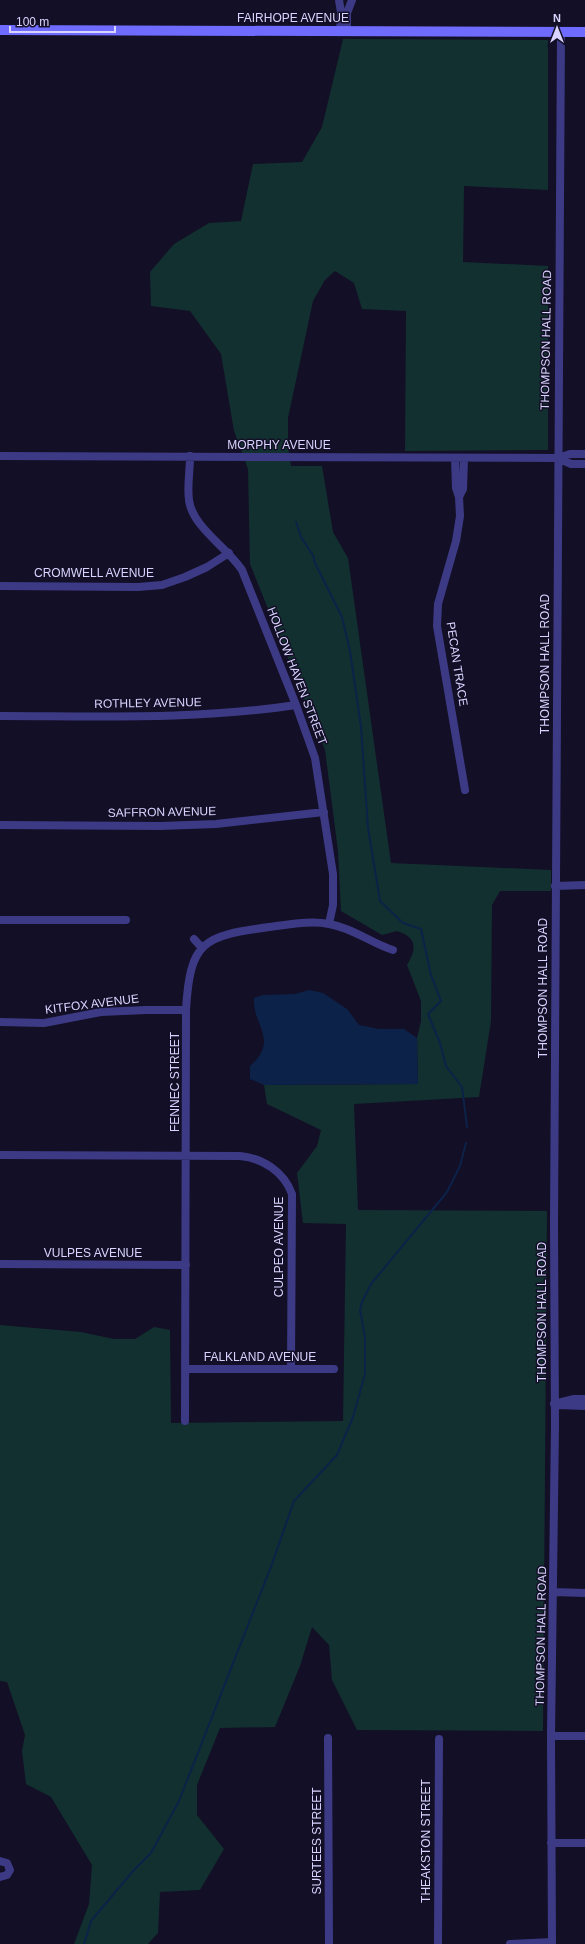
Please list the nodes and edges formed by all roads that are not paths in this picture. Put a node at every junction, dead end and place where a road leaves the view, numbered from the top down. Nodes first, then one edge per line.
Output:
1 (339, 0) edge
2 (352, 0) edge
3 (0, 30) edge
4 (344, 31) junction
5 (561, 32) junction
6 (585, 32) edge
7 (585, 454) edge
8 (0, 456) edge
9 (190, 456) junction
10 (460, 458) junction
11 (558, 458) junction
12 (585, 464) edge
13 (229, 553) junction
14 (0, 586) edge
15 (296, 705) junction
16 (0, 716) edge
17 (465, 790) dead end
18 (324, 812) junction
19 (0, 825) edge
20 (555, 886) junction
21 (585, 886) edge
22 (0, 920) edge
23 (126, 920) dead end
24 (329, 924) junction
25 (194, 939) dead end
26 (202, 948) junction
27 (393, 950) dead end
28 (186, 1010) junction
29 (0, 1022) edge
30 (0, 1155) edge
31 (187, 1156) junction
32 (0, 1264) edge
33 (186, 1265) junction
34 (185, 1369) junction
35 (291, 1369) junction
36 (334, 1369) dead end
37 (585, 1399) edge
38 (554, 1404) junction
39 (585, 1406) edge
40 (185, 1421) dead end
41 (554, 1592) junction
42 (585, 1593) edge
43 (551, 1736) junction
44 (585, 1736) edge
45 (328, 1738) dead end
46 (439, 1739) dead end
47 (551, 1843) junction
48 (585, 1843) edge
49 (0, 1861) edge
50 (0, 1877) edge
51 (552, 1943) edge
52 (329, 1944) edge
53 (438, 1944) edge
54 (510, 1944) edge

1 - 4 street
2 - 4 street
3 - 4 street, FAIRHOPE AVENUE
4 - 5 street, FAIRHOPE AVENUE
5 - 6 street, FAIRHOPE AVENUE
5 - 11 street, THOMPSON HALL ROAD
7 - 11 street
8 - 9 street, MORPHY AVENUE
9 - 10 street, MORPHY AVENUE
9 - 13 street, HOLLOW HAVEN STREET
10 - 11 street, MORPHY AVENUE
10 - 17 street, PECAN TRACE
11 - 12 street
11 - 20 street, THOMPSON HALL ROAD
13 - 14 street, CROMWELL AVENUE
13 - 15 street, HOLLOW HAVEN STREET
15 - 16 street, ROTHLEY AVENUE
15 - 18 street, HOLLOW HAVEN STREET
18 - 19 street, SAFFRON AVENUE
18 - 24 street, HOLLOW HAVEN STREET
20 - 21 street
20 - 38 street, THOMPSON HALL ROAD
22 - 23 street
24 - 26 street
24 - 27 street
25 - 26 street
26 - 28 street, FENNEC STREET
28 - 29 street, KITFOX AVENUE
28 - 31 street, FENNEC STREET
30 - 31 street, CULPEO AVENUE
31 - 33 street, FENNEC STREET
31 - 35 street, CULPEO AVENUE
32 - 33 street, VULPES AVENUE
33 - 34 street, FENNEC STREET
34 - 35 street, FALKLAND AVENUE
34 - 40 street, FENNEC STREET
35 - 36 street, FALKLAND AVENUE
37 - 38 street
38 - 39 street
38 - 41 street, THOMPSON HALL ROAD
41 - 42 street
41 - 43 street, THOMPSON HALL ROAD
43 - 44 street
43 - 47 street, THOMPSON HALL ROAD
45 - 52 street, SURTEES STREET
46 - 53 street, THEAKSTON STREET
47 - 48 street
47 - 51 street, THOMPSON HALL ROAD
49 - 50 street
51 - 54 street

